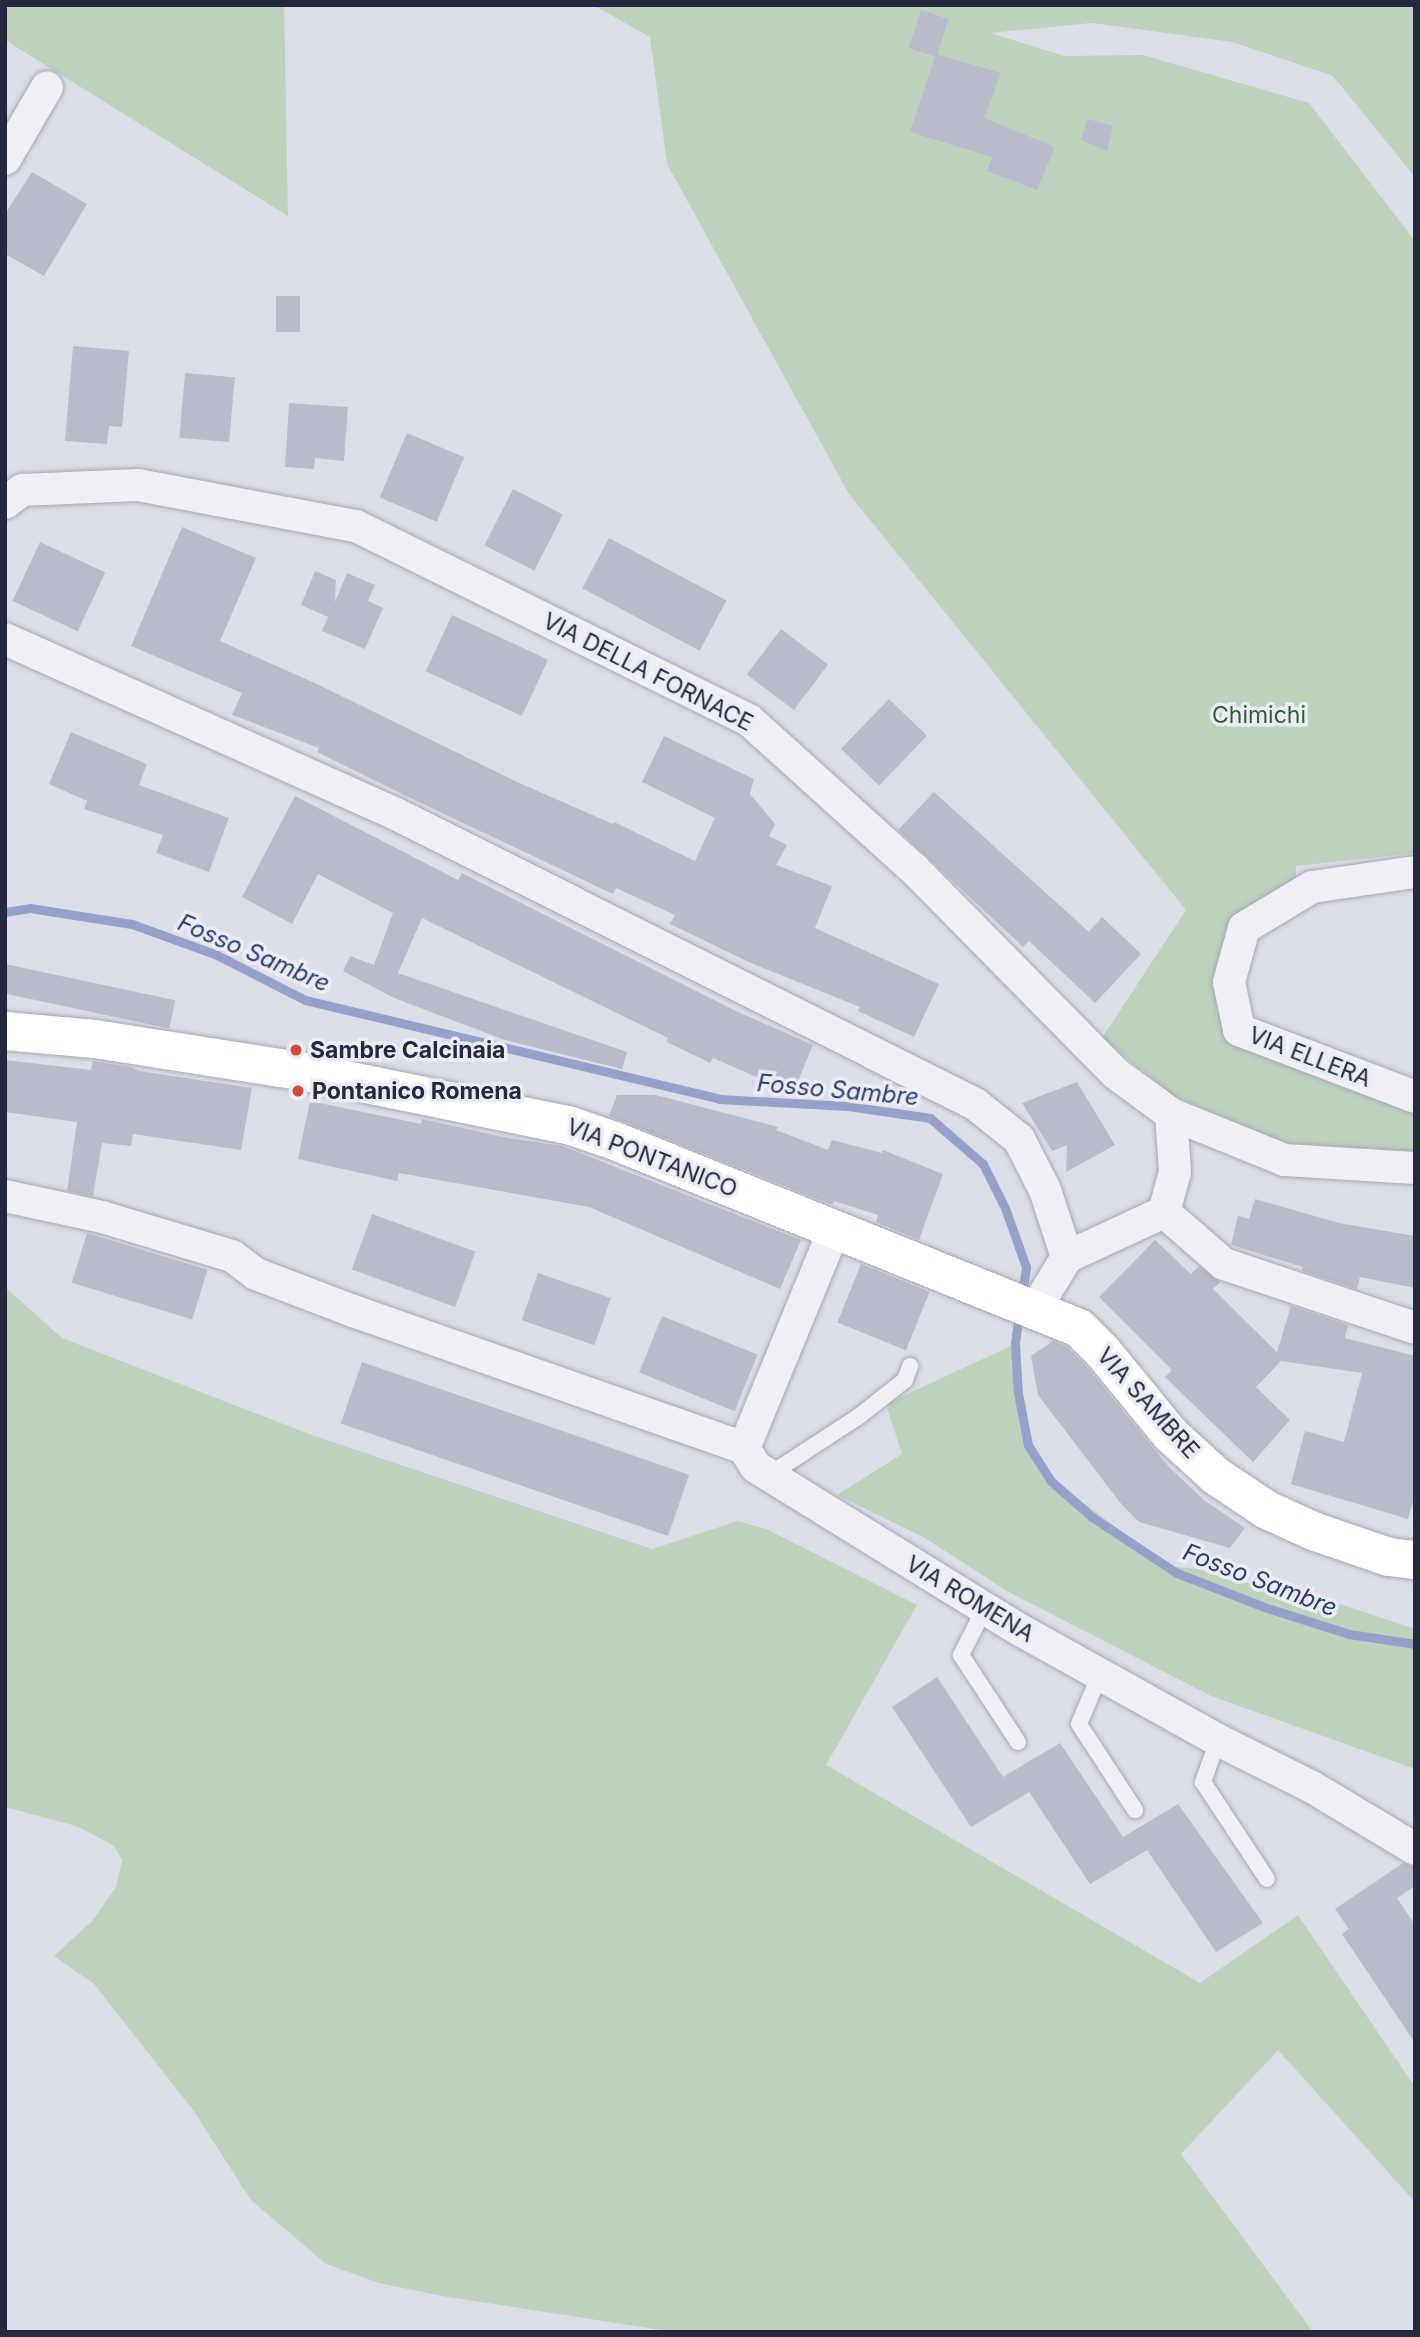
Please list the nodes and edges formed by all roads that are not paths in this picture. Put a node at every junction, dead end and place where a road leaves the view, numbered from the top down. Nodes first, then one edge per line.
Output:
1 (47, 87) dead end
2 (5, 159) edge
3 (5, 503) edge
4 (5, 639) edge
5 (1415, 872) edge
6 (5, 1031) edge
7 (1415, 1097) edge
8 (1171, 1114) junction
9 (1415, 1168) edge
10 (5, 1196) edge
11 (1164, 1212) junction
12 (834, 1230) junction
13 (1067, 1256) junction
14 (955, 1277) joint
15 (1032, 1307) junction
16 (1415, 1328) edge
17 (910, 1366) dead end
18 (744, 1448) junction
19 (769, 1475) junction
20 (1415, 1560) edge
21 (985, 1608) junction
22 (1100, 1674) junction
23 (1218, 1740) junction
24 (1018, 1742) dead end
25 (1135, 1810) dead end
26 (1415, 1849) edge
27 (1267, 1879) dead end

1 - 2 street
3 - 8 street, VIA DELLA FORNACE
4 - 13 street
5 - 7 street, VIA ELLERA
6 - 12 street, VIA PONTANICO
8 - 9 street
8 - 11 street
10 - 18 street
11 - 13 street
11 - 16 street
12 - 14 street, VIA PONTANICO
12 - 18 street
13 - 15 street
14 - 15 street, VIA SAMBRE
15 - 20 street, VIA SAMBRE
17 - 19 lane
18 - 19 street, VIA ROMENA
19 - 21 street, VIA ROMENA
21 - 22 street, VIA ROMENA
21 - 24 lane
22 - 23 street, VIA ROMENA
22 - 25 lane
23 - 26 street, VIA ROMENA
23 - 27 lane

